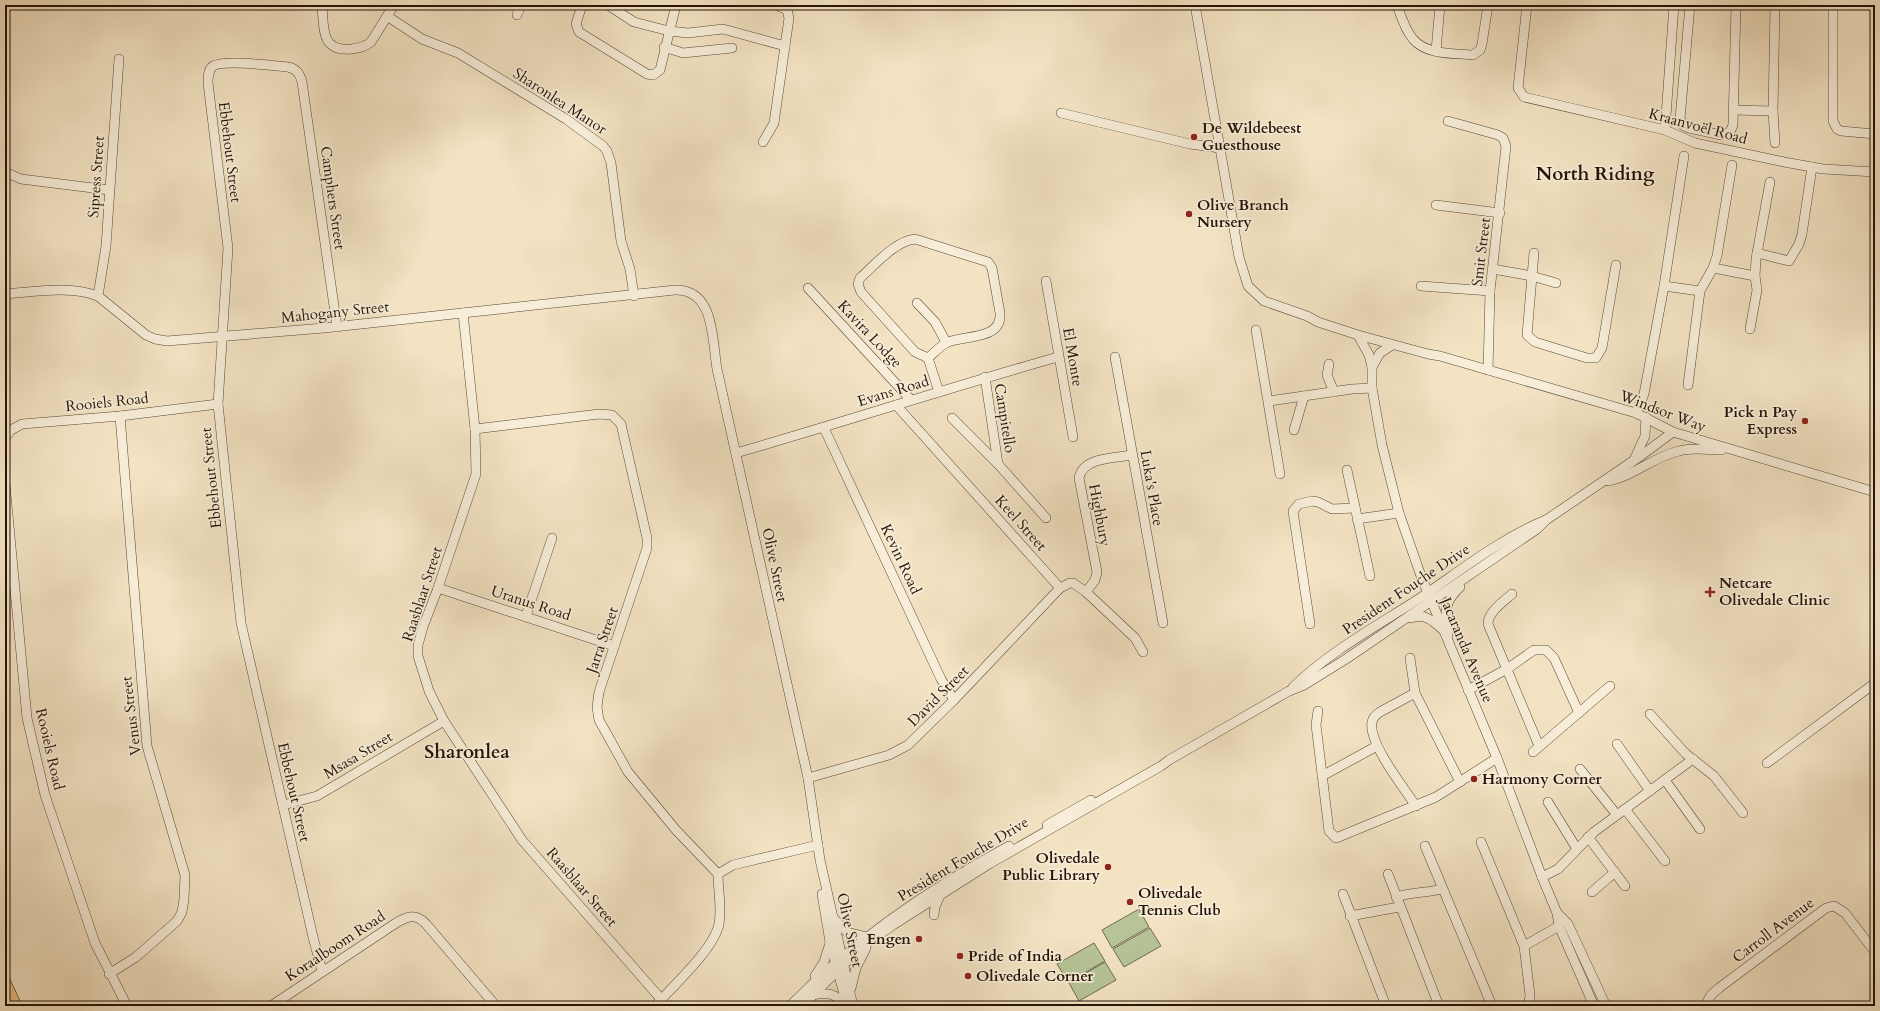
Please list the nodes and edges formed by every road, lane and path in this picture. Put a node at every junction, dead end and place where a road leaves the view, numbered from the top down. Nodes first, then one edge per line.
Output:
1 (322, 5) edge
2 (394, 5) edge
3 (521, 5) edge
4 (582, 5) edge
5 (608, 5) edge
6 (676, 5) edge
7 (776, 5) edge
8 (1195, 5) edge
9 (1397, 5) edge
10 (1440, 5) edge
11 (1488, 5) edge
12 (1527, 5) edge
13 (1674, 5) edge
14 (1690, 5) edge
15 (1736, 5) edge
16 (1775, 5) edge
17 (1833, 5) edge
18 (517, 15) dead end
19 (387, 16) junction
20 (669, 31) junction
21 (785, 46) junction
22 (664, 47) junction
23 (732, 48) dead end
24 (1436, 51) junction
25 (119, 59) dead end
26 (300, 74) joint
27 (1733, 110) junction
28 (1773, 111) junction
29 (1061, 113) dead end
30 (1448, 121) dead end
31 (1665, 130) junction
32 (1875, 134) edge
33 (763, 142) dead end
34 (1775, 143) dead end
35 (1220, 148) junction
36 (1684, 156) dead end
37 (1732, 165) dead end
38 (1812, 167) junction
39 (5, 172) edge
40 (1875, 172) edge
41 (1770, 182) dead end
42 (109, 190) junction
43 (1436, 205) dead end
44 (1500, 213) junction
45 (1534, 253) dead end
46 (1757, 253) junction
47 (1616, 265) dead end
48 (1713, 268) junction
49 (1493, 269) junction
50 (1532, 276) junction
51 (1755, 276) junction
52 (1046, 281) dead end
53 (1556, 283) dead end
54 (1421, 286) dead end
55 (1664, 286) junction
56 (808, 288) dead end
57 (682, 290) joint
58 (1490, 291) junction
59 (1700, 291) junction
60 (5, 294) edge
61 (98, 296) junction
62 (634, 296) junction
63 (917, 303) dead end
64 (463, 313) junction
65 (1307, 316) junction
66 (337, 327) junction
67 (1750, 329) dead end
68 (1256, 330) dead end
69 (1358, 335) junction
70 (221, 336) junction
71 (946, 342) junction
72 (1392, 345) junction
73 (1440, 356) junction
74 (1058, 357) junction
75 (1115, 357) dead end
76 (928, 358) junction
77 (1329, 364) dead end
78 (1372, 367) junction
79 (1488, 370) junction
80 (984, 377) junction
81 (1688, 385) dead end
82 (1372, 388) junction
83 (938, 392) junction
84 (1334, 392) junction
85 (1304, 396) junction
86 (911, 400) junction
87 (1268, 401) junction
88 (218, 404) junction
89 (896, 404) junction
90 (1636, 413) junction
91 (120, 416) junction
92 (1646, 417) junction
93 (952, 418) dead end
94 (824, 428) junction
95 (475, 429) junction
96 (1294, 430) dead end
97 (1673, 432) junction
98 (1073, 437) dead end
99 (5, 438) edge
100 (736, 452) junction
101 (1737, 452) junction
102 (1132, 455) junction
103 (1633, 461) junction
104 (998, 464) junction
105 (1347, 470) dead end
106 (1280, 474) dead end
107 (1603, 482) junction
108 (5, 483) edge
109 (1875, 492) edge
110 (1355, 508) junction
111 (1399, 513) junction
112 (1046, 518) dead end
113 (1357, 519) junction
114 (1546, 520) junction
115 (552, 538) dead end
116 (1477, 571) junction
117 (1370, 576) dead end
118 (438, 588) junction
119 (1060, 588) junction
120 (1086, 592) junction
121 (1428, 593) junction
122 (1512, 594) dead end
123 (1431, 602) junction
124 (526, 616) junction
125 (1162, 623) dead end
126 (1310, 624) dead end
127 (1395, 626) junction
128 (1443, 630) junction
129 (614, 646) junction
130 (1449, 646) junction
131 (1143, 652) dead end
132 (1410, 658) dead end
133 (1507, 669) junction
134 (1875, 683) edge
135 (1610, 686) dead end
136 (1468, 690) junction
137 (1289, 691) junction
138 (1416, 693) junction
139 (954, 700) junction
140 (1318, 711) dead end
141 (1579, 712) junction
142 (1650, 714) dead end
143 (444, 721) junction
144 (1617, 744) dead end
145 (1377, 746) junction
146 (1497, 758) junction
147 (1693, 759) junction
148 (1167, 761) junction
149 (1767, 763) dead end
150 (1580, 768) dead end
151 (1322, 776) junction
152 (808, 778) junction
153 (1665, 780) junction
154 (1460, 782) junction
155 (1650, 791) junction
156 (1548, 802) dead end
157 (283, 805) junction
158 (1416, 806) junction
159 (1625, 809) junction
160 (1743, 813) dead end
161 (1617, 815) junction
162 (1700, 829) dead end
163 (1588, 837) junction
164 (1481, 842) dead end
165 (818, 845) junction
166 (1425, 846) dead end
167 (1577, 849) junction
168 (820, 860) junction
169 (1665, 861) dead end
170 (1615, 872) junction
171 (718, 874) junction
172 (1388, 874) dead end
173 (1542, 877) junction
174 (1625, 886) dead end
175 (1442, 889) junction
176 (1592, 892) dead end
177 (941, 894) junction
178 (1343, 894) dead end
179 (1396, 897) junction
180 (1400, 907) junction
181 (1558, 913) junction
182 (832, 915) junction
183 (934, 915) dead end
184 (1350, 916) junction
185 (1559, 926) junction
186 (868, 939) junction
187 (830, 942) junction
188 (1524, 946) junction
189 (1875, 952) edge
190 (839, 964) junction
191 (322, 971) junction
192 (109, 974) junction
193 (5, 982) edge
194 (809, 992) junction
195 (5, 1000) edge
196 (658, 1003) edge
197 (8, 1006) edge
198 (16, 1006) edge
199 (127, 1006) edge
200 (271, 1006) edge
201 (496, 1006) edge
202 (790, 1006) edge
203 (802, 1006) edge
204 (846, 1006) edge
205 (853, 1006) edge
206 (1386, 1006) edge
207 (1439, 1006) edge
208 (1492, 1006) edge
209 (1527, 1006) edge
210 (1594, 1006) edge
211 (1606, 1006) edge
212 (1705, 1006) edge

1 - 19 street
2 - 19 street
3 - 18 street
4 - 22 street
5 - 20 street
6 - 20 street
7 - 21 street
8 - 35 street
9 - 24 street
10 - 24 street
11 - 24 street
12 - 31 street, Kraanvoël Road
13 - 31 street
14 - 27 street
15 - 27 street
16 - 28 street
17 - 32 street
19 - 62 street, Sharonlea Manor
20 - 21 street
20 - 22 street
21 - 33 street
22 - 23 street
25 - 42 street, Sipress Street
26 - 66 street, Camphers Street
26 - 70 street, Ebbehout Street
27 - 28 street
28 - 34 street
29 - 35 street
30 - 44 street, Smit Street
31 - 38 street, Kraanvoël Road
35 - 65 street, Windsor Way
36 - 55 street
37 - 48 street
38 - 40 street, Kraanvoël Road
38 - 46 street
39 - 42 street
41 - 46 street
42 - 61 street, Sipress Street
43 - 44 street
44 - 49 street, Smit Street
45 - 50 street
46 - 51 street
47 - 50 street
48 - 51 street
48 - 59 street
49 - 50 street
49 - 58 street, Smit Street
50 - 53 street
51 - 67 street
52 - 74 street, El Monte
54 - 58 street
55 - 59 street
55 - 90 street
56 - 86 street, Kavira Lodge
57 - 62 street, Mahogany Street
57 - 100 street, Olive Street
58 - 79 street, Smit Street
59 - 81 street
60 - 61 street, Mahogany Street
61 - 70 street, Mahogany Street
62 - 64 street, Mahogany Street
63 - 71 street
64 - 66 street, Mahogany Street
64 - 95 street, Raasblaar Street
65 - 69 street, Windsor Way
65 - 73 street, Windsor Way
66 - 70 street, Mahogany Street
68 - 87 street
69 - 72 street, Windsor Way
69 - 78 street, Jacaranda Avenue
70 - 88 street, Ebbehout Street
71 - 76 street
71 - 76 street
72 - 73 street, Windsor Way
72 - 78 street
73 - 79 street, Windsor Way
74 - 80 street, Evans Road
74 - 98 street, El Monte
75 - 102 street, Luka's Place
76 - 83 street
77 - 84 street
78 - 82 street, Jacaranda Avenue
79 - 90 street, Windsor Way
80 - 83 street, Evans Road
80 - 104 street, Campitello
82 - 84 street
82 - 111 street, Jacaranda Avenue
83 - 86 street, Evans Road
84 - 85 street
85 - 87 street
85 - 96 street
86 - 89 street, Evans Road
87 - 106 street
88 - 91 street, Rooiels Road
88 - 157 street, Ebbehout Street
89 - 94 street, Evans Road
89 - 119 street, Keel Street
90 - 92 street, Windsor Way
91 - 99 street, Rooiels Road
91 - 192 street, Venus Street
92 - 97 street, Windsor Way
92 - 103 street
93 - 104 street, Campitello
94 - 100 street, Evans Road
94 - 139 street, Kevin Road
95 - 118 street, Raasblaar Street
95 - 129 street, Jarra Street
97 - 101 street, Windsor Way
97 - 103 street, President Fouche Drive
100 - 152 street, Olive Street
101 - 107 street
101 - 109 street, Windsor Way
102 - 120 street, Highbury
102 - 125 street, Luka's Place
103 - 107 street, President Fouche Drive
104 - 112 street, Campitello
105 - 110 street
107 - 114 street, President Fouche Drive
108 - 192 street, Rooiels Road
110 - 113 street
110 - 126 street
111 - 113 street
111 - 121 street, Jacaranda Avenue
113 - 117 street
114 - 116 street, President Fouche Drive
114 - 121 street, President Fouche Drive
115 - 124 street
116 - 123 street, President Fouche Drive
116 - 130 street
118 - 124 street, Uranus Road
118 - 143 street, Raasblaar Street
119 - 120 street
119 - 139 street, David Street
120 - 131 street
121 - 123 street, Jacaranda Avenue
121 - 137 street, President Fouche Drive
122 - 133 street
123 - 127 street, President Fouche Drive
123 - 128 street, Jacaranda Avenue
124 - 129 street, Uranus Road
127 - 128 street
127 - 137 street, President Fouche Drive
128 - 130 street, Jacaranda Avenue
129 - 171 street, Jarra Street
130 - 136 street, Jacaranda Avenue
132 - 138 street
133 - 136 street
133 - 141 street
133 - 141 street
134 - 149 street
135 - 141 street
136 - 146 street, Jacaranda Avenue
137 - 148 street, President Fouche Drive
138 - 145 street
138 - 154 street
139 - 152 street, David Street
140 - 151 street
142 - 147 street
143 - 157 street, Msasa Street
143 - 196 street, Raasblaar Street
144 - 155 street
145 - 151 street
145 - 158 street
146 - 154 street
146 - 173 street, Jacaranda Avenue
147 - 153 street
147 - 160 street
148 - 177 street, President Fouche Drive
148 - 186 street, President Fouche Drive
150 - 161 street
151 - 158 street
152 - 165 street, Olive Street
153 - 155 street
153 - 162 street
154 - 158 street
155 - 159 street
156 - 167 street
157 - 191 street, Ebbehout Street
159 - 161 street
159 - 169 street
161 - 163 street
163 - 167 street
163 - 170 street
164 - 188 street
165 - 168 street, Olive Street
165 - 171 street
166 - 175 street
167 - 173 street
168 - 182 street, Olive Street
168 - 187 street, Olive Street
170 - 174 street
170 - 176 street
171 - 196 street
172 - 179 street
173 - 181 street, Jacaranda Avenue
175 - 179 street
175 - 208 street
177 - 183 street
177 - 186 street, President Fouche Drive
178 - 184 street
179 - 180 street
180 - 184 street
180 - 207 street
181 - 185 street, Jacaranda Avenue
181 - 211 street, Jacaranda Avenue
182 - 186 street
182 - 190 street, Olive Street
184 - 206 street
185 - 188 street
185 - 210 street, Jacaranda Avenue
186 - 190 street, President Fouche Drive
186 - 205 street
187 - 190 street, Olive Street
187 - 194 street
188 - 209 street
189 - 212 street, Carroll Avenue
190 - 194 street, President Fouche Drive
190 - 204 street, Olive Street
190 - 205 street, Olive Street
191 - 200 street, Koraalboom Road
191 - 201 street, Koraalboom Road
192 - 199 street, Rooiels Road
193 - 198 main road
194 - 202 street, President Fouche Drive
194 - 203 street, President Fouche Drive
194 - 204 street
195 - 197 main road

